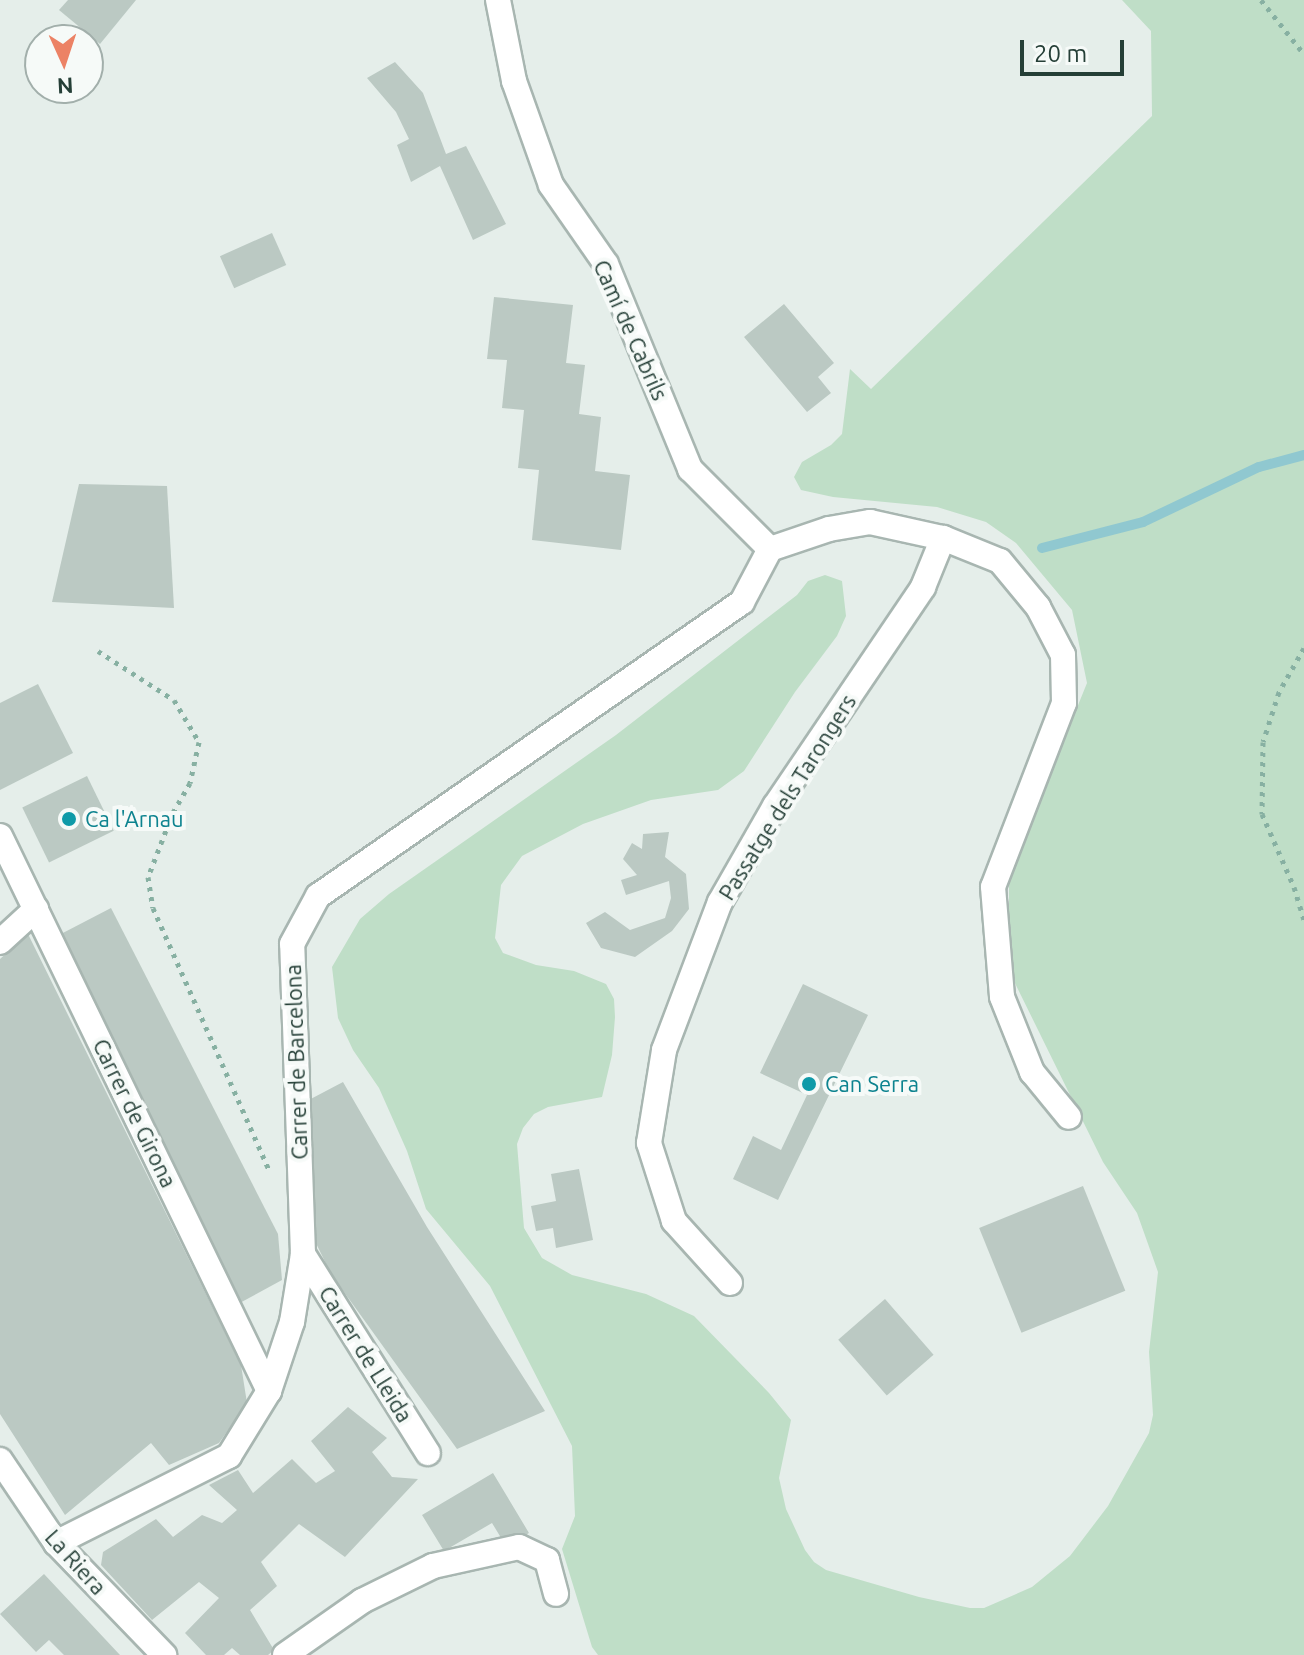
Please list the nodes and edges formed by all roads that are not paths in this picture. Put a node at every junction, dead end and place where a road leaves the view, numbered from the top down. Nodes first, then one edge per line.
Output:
1 (498, 0) edge
2 (943, 538) junction
3 (770, 549) junction
4 (0, 836) edge
5 (36, 909) junction
6 (0, 942) edge
7 (1069, 1117) dead end
8 (303, 1254) junction
9 (730, 1283) dead end
10 (269, 1391) junction
11 (428, 1453) dead end
12 (0, 1460) edge
13 (56, 1543) junction
14 (556, 1594) dead end
15 (164, 1655) edge
16 (285, 1655) edge

1 - 3 street, Camí de Cabrils
2 - 3 street
2 - 7 street
2 - 9 street, Passatge dels Tarongers
3 - 8 street, Carrer de Barcelona
4 - 5 street, Carrer de Girona
5 - 6 street
5 - 10 street, Carrer de Girona
8 - 10 street, Carrer de Barcelona
8 - 11 street, Carrer de Lleida
10 - 13 street, Carrer de Barcelona
12 - 13 street, La Riera
13 - 15 street, La Riera
14 - 16 street

